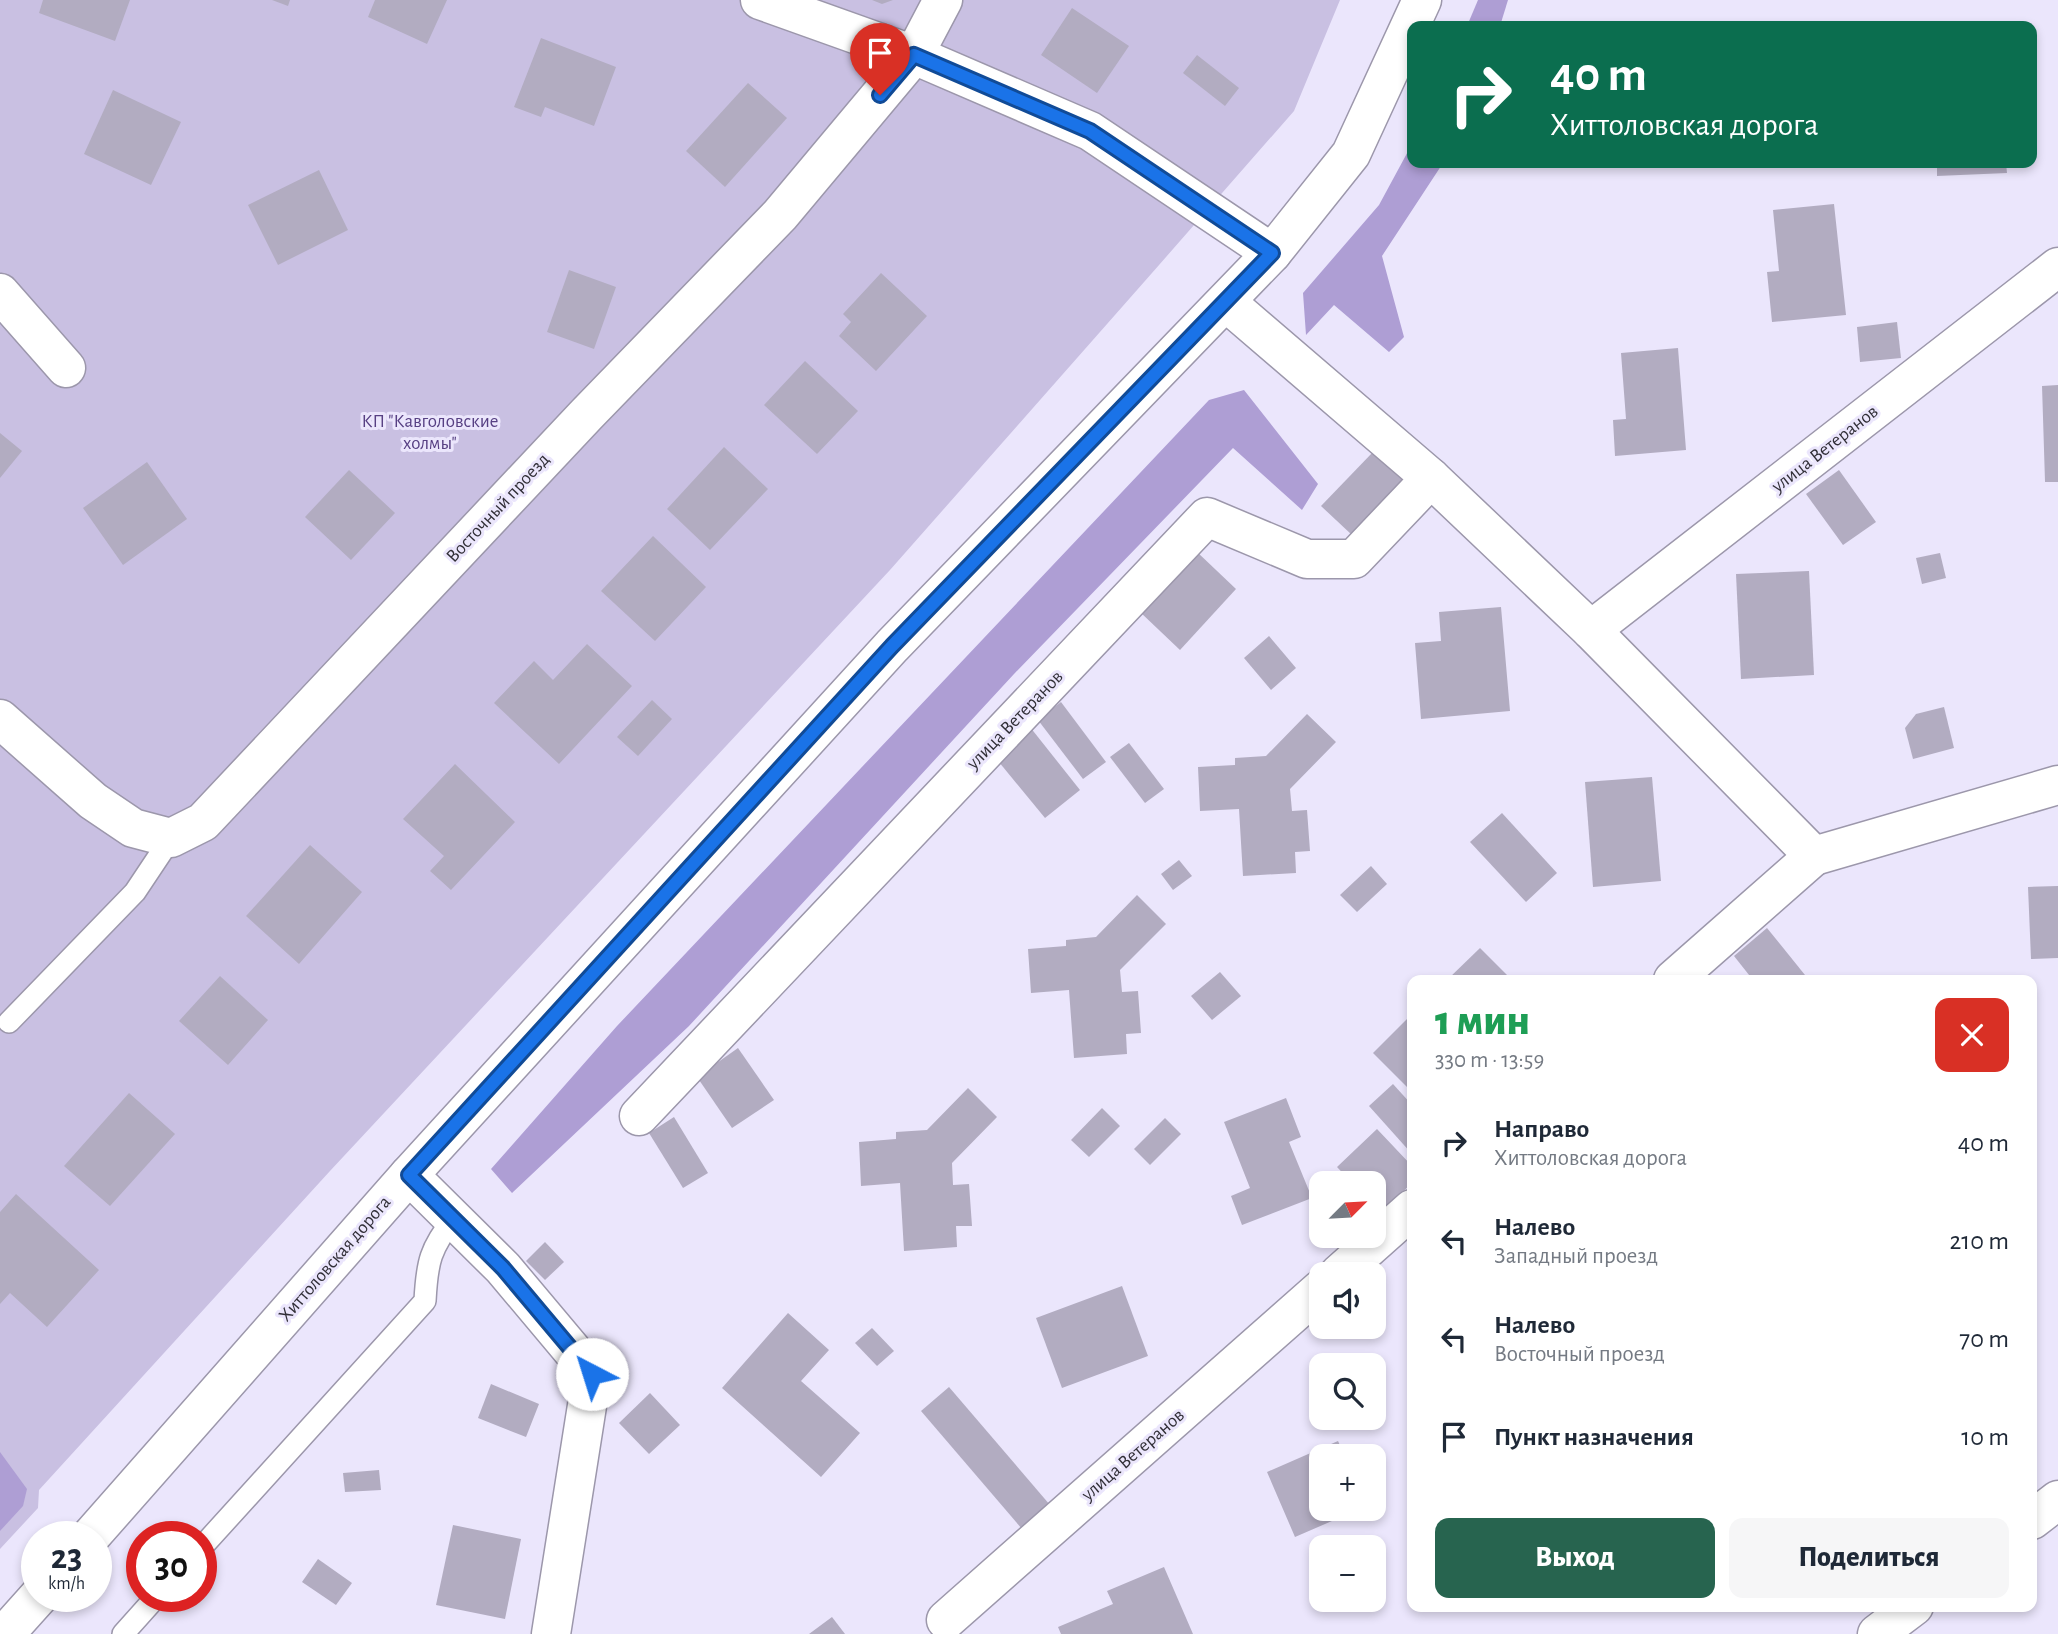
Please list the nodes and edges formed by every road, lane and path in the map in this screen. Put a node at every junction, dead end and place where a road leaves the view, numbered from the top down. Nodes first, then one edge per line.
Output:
1 (761, 0) edge
2 (943, 0) edge
3 (1422, 0) edge
4 (1412, 21) edge
5 (1407, 33) edge
6 (914, 55) junction
7 (1272, 253) junction
8 (2058, 267) edge
9 (0, 293) edge
10 (1226, 302) junction
11 (66, 368) dead end
12 (1432, 478) junction
13 (1591, 631) junction
14 (0, 719) edge
15 (2058, 785) edge
16 (171, 838) junction
17 (1814, 856) junction
18 (1679, 975) edge
19 (9, 1023) dead end
20 (639, 1116) dead end
21 (409, 1175) junction
22 (1407, 1213) edge
23 (455, 1217) junction
24 (1352, 1262) edge
25 (1309, 1300) edge
26 (2058, 1500) edge
27 (2037, 1516) edge
28 (104, 1521) edge
29 (217, 1530) edge
30 (25, 1612) edge
31 (143, 1612) edge
32 (1906, 1612) edge
33 (946, 1620) dead end
34 (5, 1634) edge
35 (123, 1634) edge
36 (551, 1634) edge
37 (1877, 1634) edge

1 - 6 street
2 - 6 street, Восточный проезд
3 - 4 street, Хиттоловская дорога
5 - 7 street, Хиттоловская дорога
6 - 7 street
6 - 16 street, Восточный проезд
7 - 10 street, Хиттоловская дорога
8 - 13 street, улица Ветеранов
9 - 11 street
10 - 12 street
10 - 21 street, Хиттоловская дорога
12 - 13 street
12 - 20 street, улица Ветеранов
13 - 17 street
14 - 16 street
15 - 17 street
16 - 19 lane
17 - 18 street
21 - 23 street
21 - 28 street, Хиттоловская дорога
22 - 24 street
23 - 29 lane
23 - 36 street
25 - 33 street, улица Ветеранов
26 - 27 street
30 - 34 street
31 - 35 lane
32 - 37 street

